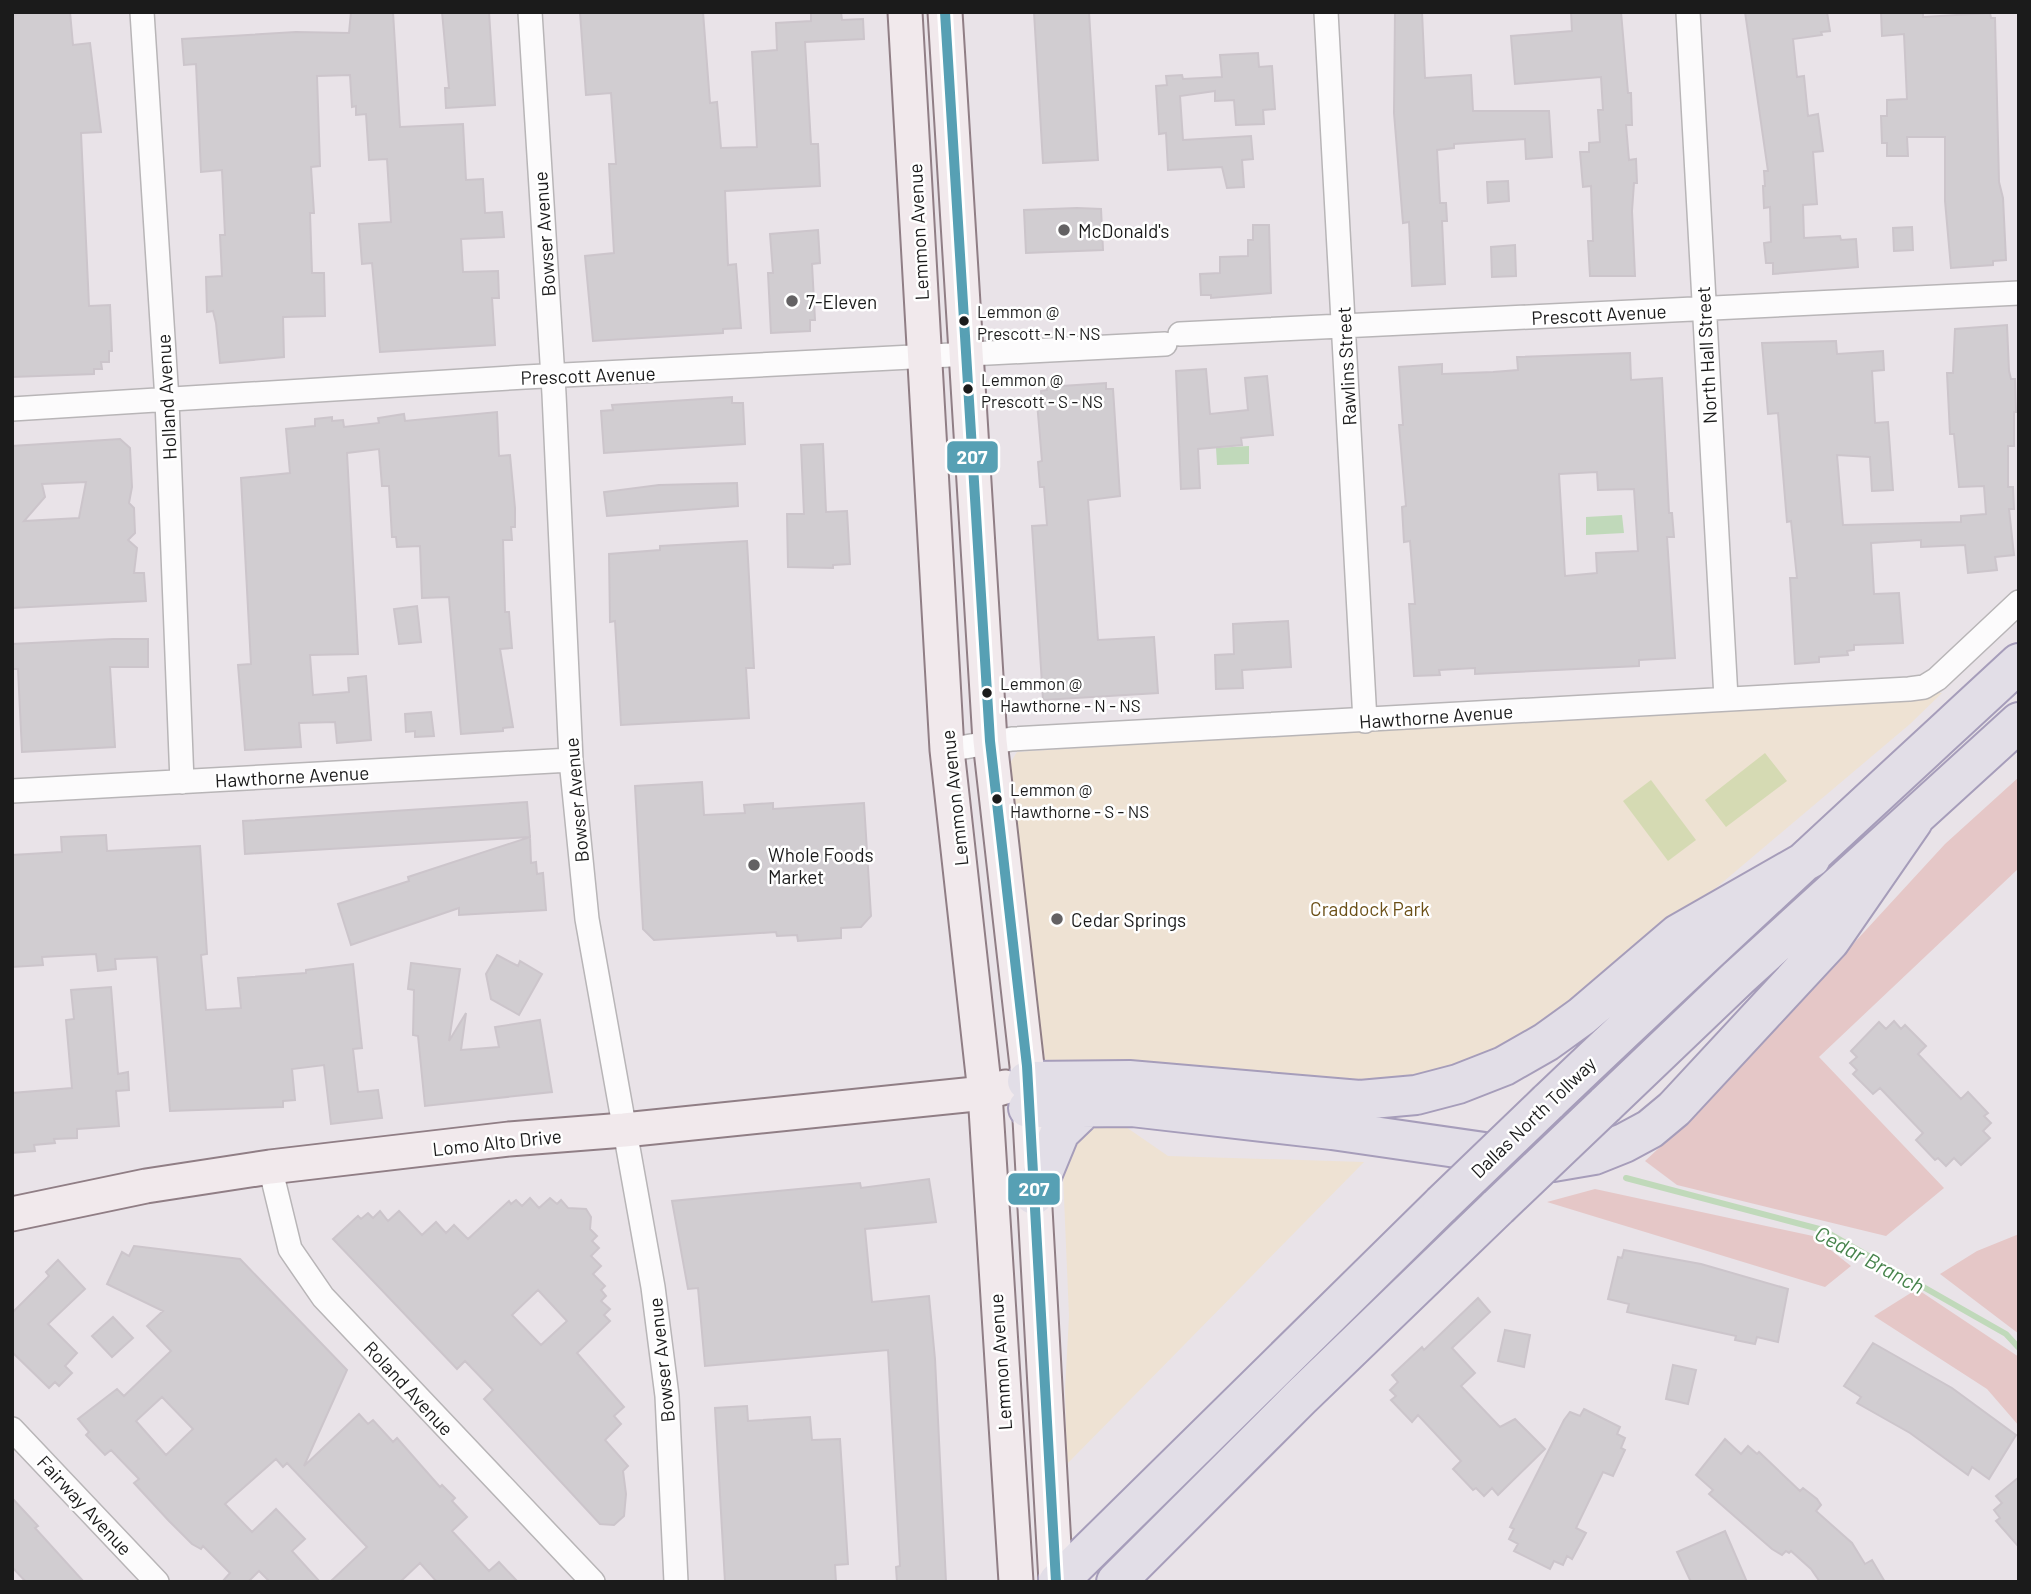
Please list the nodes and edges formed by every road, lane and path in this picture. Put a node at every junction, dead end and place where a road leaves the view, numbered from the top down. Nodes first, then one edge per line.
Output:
1 (142, 12) edge
2 (530, 12) edge
3 (905, 12) edge
4 (945, 12) edge
5 (1326, 12) edge
6 (1688, 12) edge
7 (2019, 293) edge
8 (1703, 308) junction
9 (1343, 327) junction
10 (966, 356) junction
11 (925, 358) junction
12 (552, 376) junction
13 (167, 401) junction
14 (12, 409) edge
15 (2019, 602) edge
16 (2019, 663) edge
17 (1726, 698) junction
18 (1366, 721) junction
19 (2019, 722) edge
20 (990, 741) junction
21 (947, 750) junction
22 (571, 760) junction
23 (182, 782) junction
24 (12, 791) edge
25 (1913, 821) junction
26 (1811, 858) junction
27 (985, 1093) junction
28 (1028, 1095) junction
29 (1087, 1105) junction
30 (624, 1130) junction
31 (270, 1167) junction
32 (1034, 1195) junction
33 (12, 1214) edge
34 (12, 1429) edge
35 (1066, 1574) edge
36 (157, 1582) edge
37 (593, 1582) edge
38 (676, 1582) edge
39 (1016, 1582) edge
40 (1116, 1582) edge

1 - 13 street, Holland Avenue
2 - 12 street, Bowser Avenue
3 - 11 main road, Lemmon Avenue
4 - 10 main road, Lemmon Avenue
5 - 9 street, Rawlins Street
6 - 8 street, North Hall Street
7 - 8 street, Prescott Avenue
8 - 9 street, Prescott Avenue
8 - 17 street, North Hall Street
9 - 10 street, Prescott Avenue
9 - 18 street, Rawlins Street
10 - 11 street, Prescott Avenue
10 - 20 main road, Lemmon Avenue
11 - 12 street, Prescott Avenue
11 - 21 main road, Lemmon Avenue
12 - 13 street, Prescott Avenue
12 - 22 street, Bowser Avenue
13 - 14 street, Prescott Avenue
13 - 23 street, Holland Avenue
15 - 17 street, Hawthorne Avenue
16 - 26 highway, Dallas North Tollway
17 - 18 street, Hawthorne Avenue
18 - 20 street, Hawthorne Avenue
19 - 25 highway
20 - 21 street, Hawthorne Avenue
20 - 28 main road, Lemmon Avenue
21 - 27 main road, Lemmon Avenue
22 - 23 street, Hawthorne Avenue
22 - 30 street, Bowser Avenue
23 - 24 street, Hawthorne Avenue
25 - 29 highway
25 - 40 highway, bridge
26 - 28 highway
26 - 35 highway, Dallas North Tollway, bridge
27 - 28 main road, Lomo Alto Drive
27 - 30 main road, Lomo Alto Drive
27 - 39 main road, Lemmon Avenue
28 - 29 highway
28 - 32 main road, Lemmon Avenue
29 - 32 highway
30 - 31 main road, Lomo Alto Drive
30 - 38 street, Bowser Avenue
31 - 33 main road, Lomo Alto Drive
31 - 37 street, Roland Avenue
32 - 35 main road, Lemmon Avenue
34 - 36 street, Fairway Avenue

